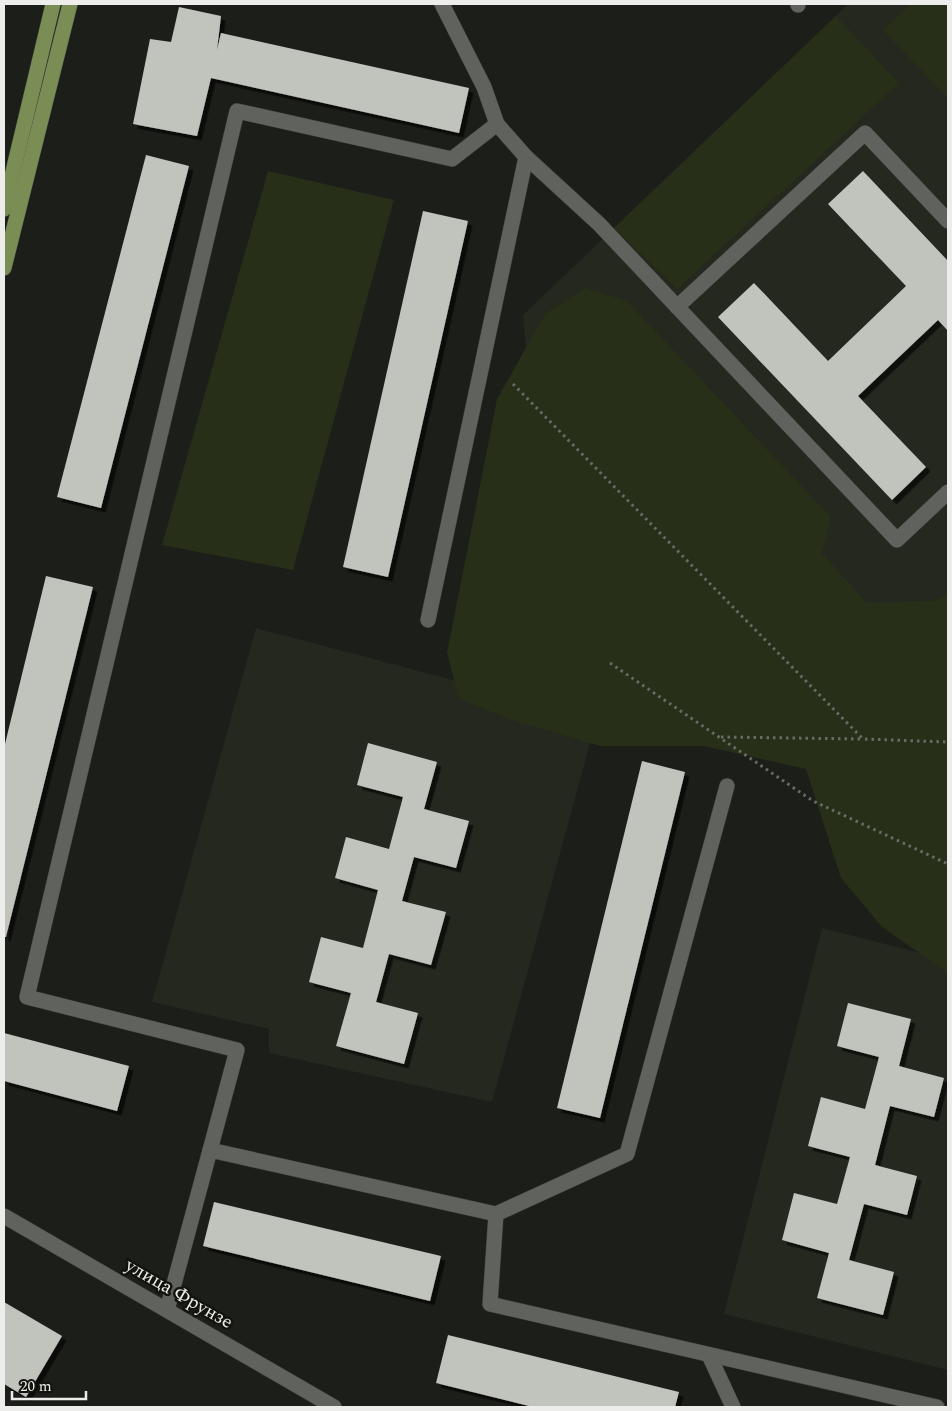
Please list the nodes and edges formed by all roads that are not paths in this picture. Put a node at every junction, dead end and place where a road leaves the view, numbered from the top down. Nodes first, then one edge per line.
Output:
1 (52, 4) edge
2 (70, 4) edge
3 (442, 4) edge
4 (497, 124) junction
5 (526, 157) junction
6 (4, 210) edge
7 (948, 221) edge
8 (4, 268) edge
9 (677, 307) junction
10 (948, 492) edge
11 (428, 620) dead end
12 (727, 786) dead end
13 (210, 1150) junction
14 (496, 1214) junction
15 (4, 1216) edge
16 (167, 1310) junction
17 (709, 1355) junction
18 (334, 1407) edge
19 (733, 1407) edge
20 (937, 1407) edge

1 - 6 main road
2 - 8 main road
3 - 4 street
4 - 5 street
4 - 13 street
5 - 9 street
5 - 11 street
7 - 9 street
9 - 10 street
12 - 14 street
13 - 14 street
13 - 16 street
14 - 17 street
15 - 16 street, улица Фрунзе
16 - 18 street, улица Фрунзе
17 - 19 street
17 - 20 street

